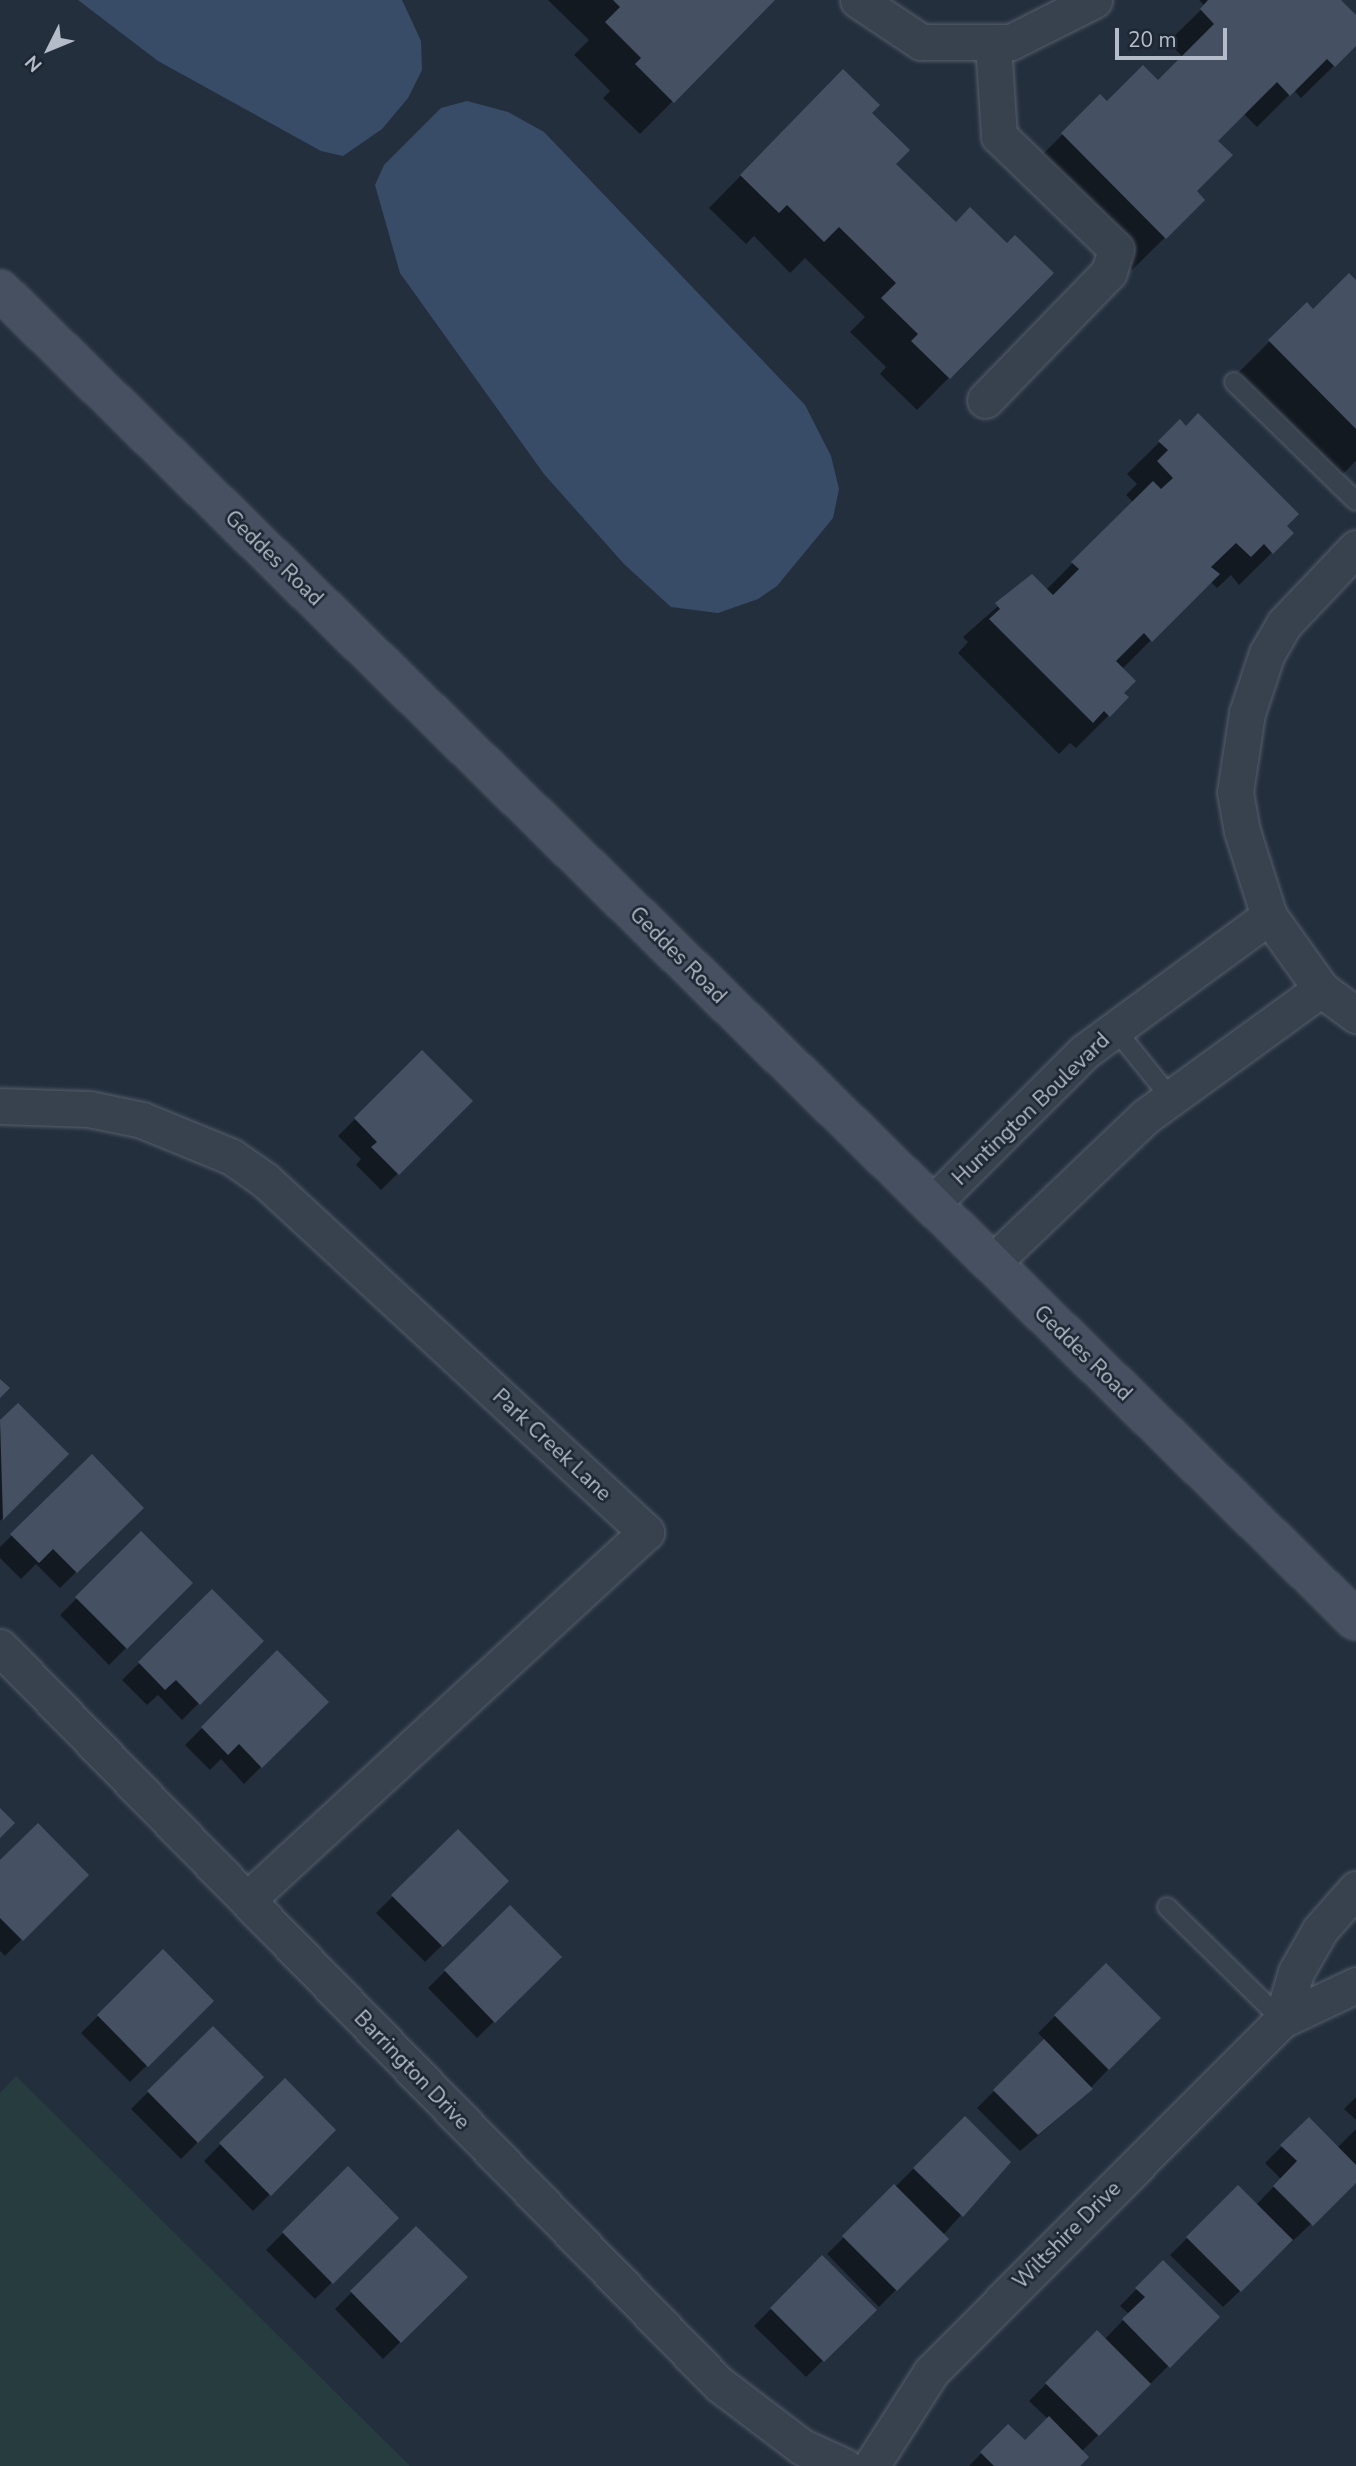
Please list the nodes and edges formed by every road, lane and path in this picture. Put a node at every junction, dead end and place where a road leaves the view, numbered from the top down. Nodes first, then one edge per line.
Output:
1 (858, 0) edge
2 (1094, 0) edge
3 (1002, 42) junction
4 (0, 290) edge
5 (1234, 382) dead end
6 (985, 400) dead end
7 (1356, 501) edge
8 (1356, 548) edge
9 (1269, 916) junction
10 (1321, 989) junction
11 (1356, 1015) edge
12 (1115, 1029) junction
13 (1169, 1097) junction
14 (0, 1106) edge
15 (931, 1205) junction
16 (992, 1263) junction
17 (1356, 1620) edge
18 (0, 1647) edge
19 (1356, 1888) edge
20 (247, 1900) junction
21 (1167, 1907) dead end
22 (1356, 1985) edge
23 (1282, 2020) junction
24 (844, 2466) edge
25 (871, 2466) edge

1 - 3 street
2 - 3 street
3 - 6 street
4 - 15 main road, Geddes Road
5 - 7 lane
8 - 9 street
9 - 10 street
9 - 12 street, Huntington Boulevard
10 - 11 street
10 - 13 street
12 - 13 lane
12 - 15 street, Huntington Boulevard
13 - 16 street
14 - 20 street, Park Creek Lane
15 - 16 main road, Geddes Road
16 - 17 main road, Geddes Road
18 - 20 street, Barrington Drive
19 - 23 street, Wiltshire Drive
20 - 24 street, Barrington Drive
21 - 23 lane
22 - 23 street, Wiltshire Drive
23 - 25 street, Wiltshire Drive

